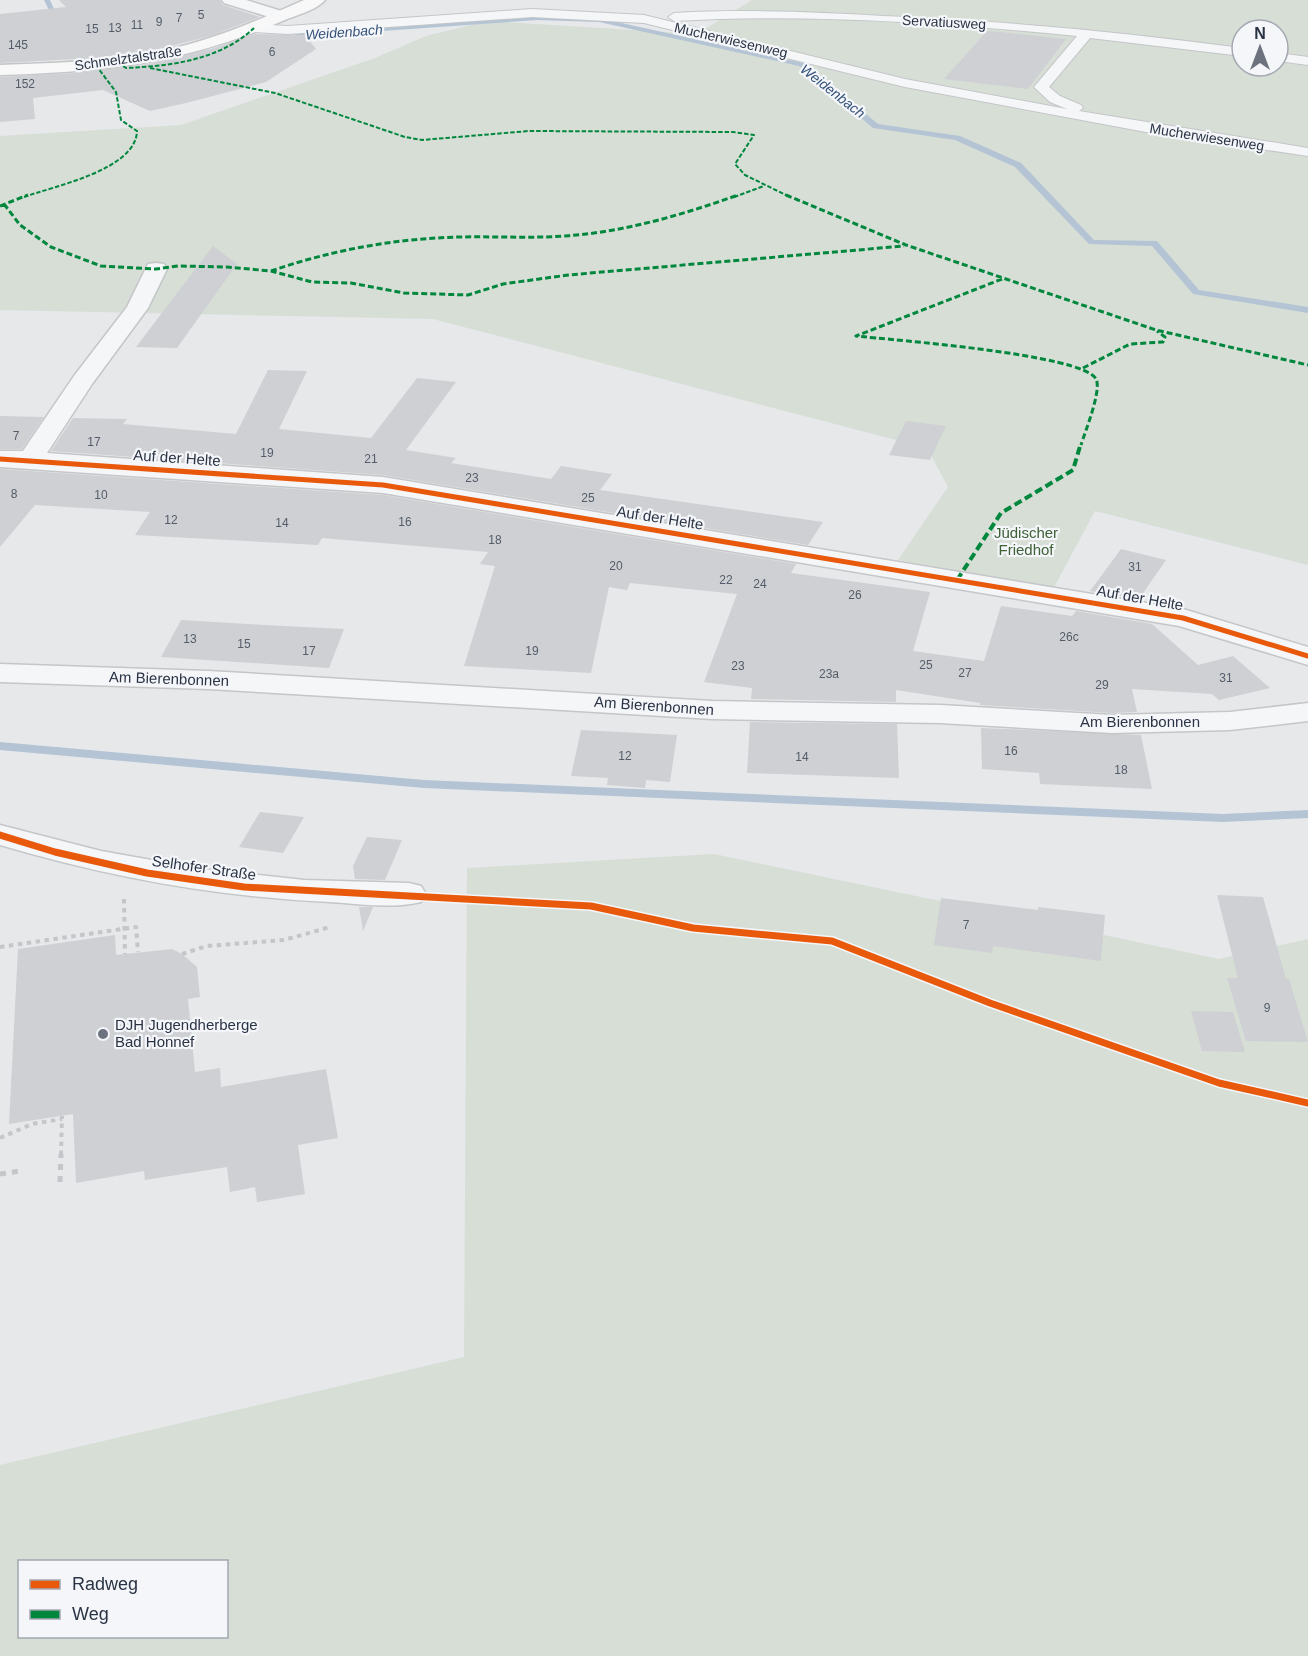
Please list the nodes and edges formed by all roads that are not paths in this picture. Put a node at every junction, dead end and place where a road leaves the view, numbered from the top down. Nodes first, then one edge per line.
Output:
1 (230, 0) edge
2 (317, 0) edge
3 (600, 0) edge
4 (534, 6) edge
5 (586, 14) junction
6 (282, 16) junction
7 (644, 19) junction
8 (254, 28) junction
9 (1086, 34) junction
10 (1230, 51) edge
11 (1290, 59) edge
12 (1308, 62) edge
13 (0, 70) edge
14 (1087, 117) junction
15 (1308, 152) edge
16 (156, 269) dead end
17 (0, 459) edge
18 (30, 459) junction
19 (1308, 657) edge
20 (0, 673) edge
21 (1308, 712) edge
22 (0, 835) edge
23 (409, 894) dead end

1 - 6 street
2 - 6 main road, Schmelztalstraße
3 - 5 lane
4 - 5 lane, Mucherwiesenweg
4 - 8 lane, Mucherwiesenweg
5 - 7 lane, Mucherwiesenweg
6 - 8 main road, Schmelztalstraße
7 - 9 lane, Servatiusweg
7 - 14 lane, Mucherwiesenweg
8 - 13 main road, Schmelztalstraße
9 - 10 lane, Servatiusweg
9 - 14 lane
11 - 12 lane
14 - 15 lane, Mucherwiesenweg
16 - 18 street
17 - 18 street, Auf der Helte
18 - 19 street, Auf der Helte
20 - 21 street, Am Bierenbonnen
22 - 23 street, Selhofer Straße

